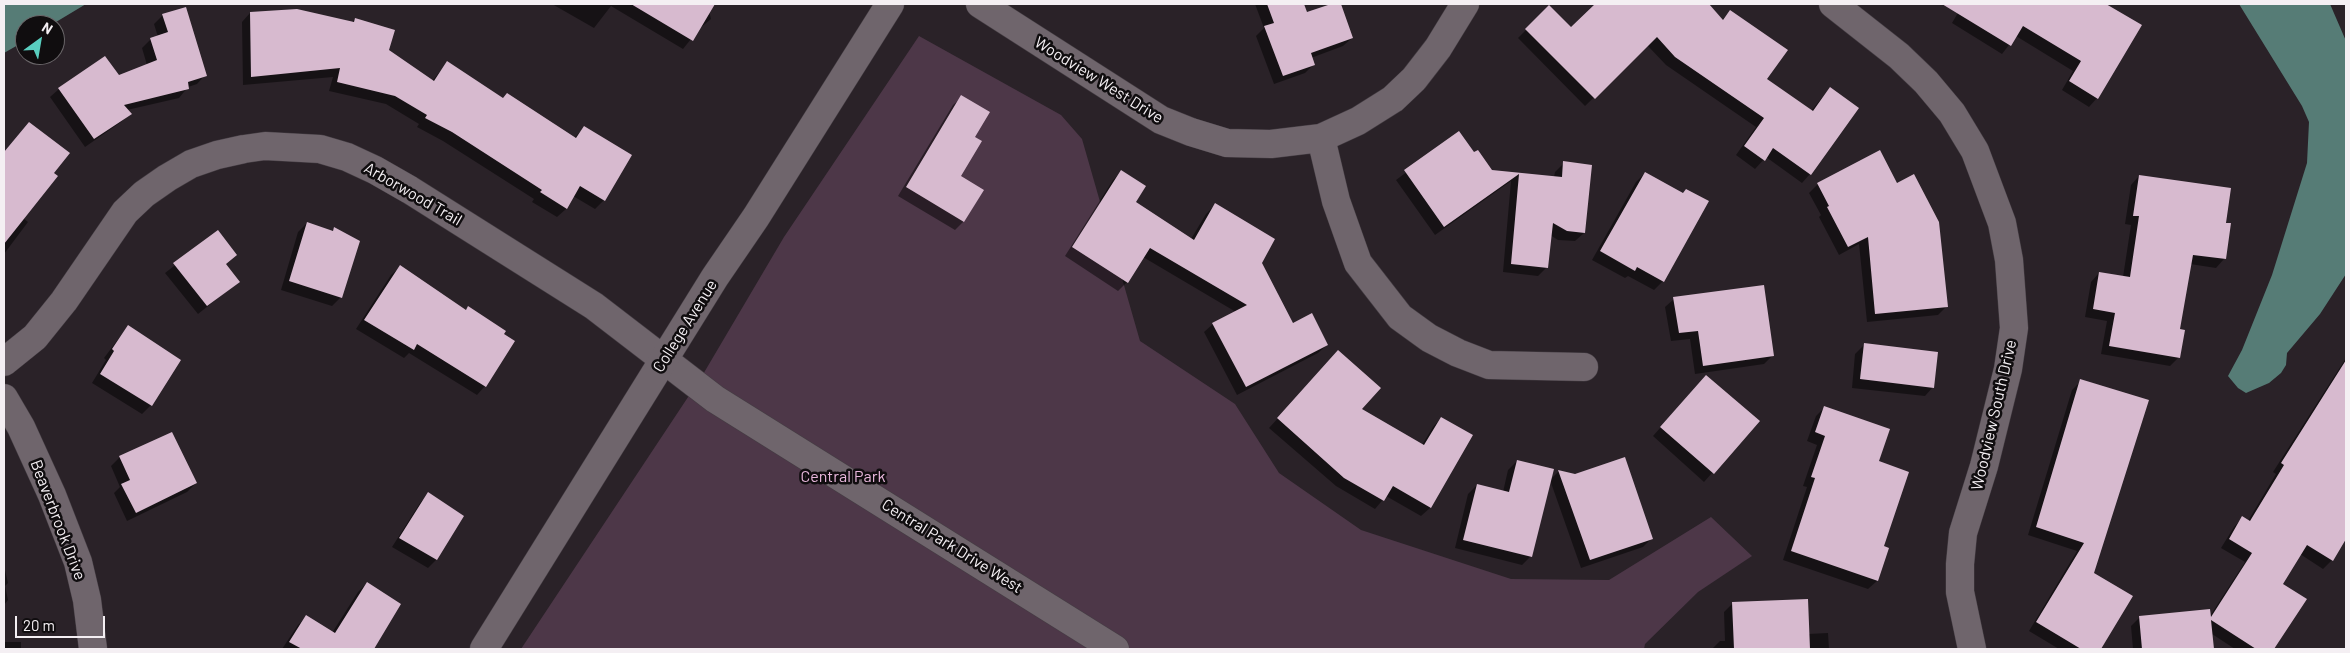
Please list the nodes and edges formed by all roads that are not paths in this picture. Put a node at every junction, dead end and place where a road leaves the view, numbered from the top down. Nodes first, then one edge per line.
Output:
1 (890, 4) edge
2 (980, 4) edge
3 (1465, 4) edge
4 (1833, 4) edge
5 (1321, 138) junction
6 (664, 360) junction
7 (4, 362) edge
8 (1584, 368) dead end
9 (4, 398) edge
10 (93, 649) edge
11 (484, 649) edge
12 (1115, 649) edge
13 (1972, 649) edge

1 - 6 street, College Avenue
2 - 5 street, Woodview West Drive
3 - 5 street, Woodview West Drive
4 - 13 street, Woodview South Drive
5 - 8 street
6 - 7 street, Arborwood Trail
6 - 11 street, College Avenue
6 - 12 street, Central Park Drive West
9 - 10 street, Beaverbrook Drive

